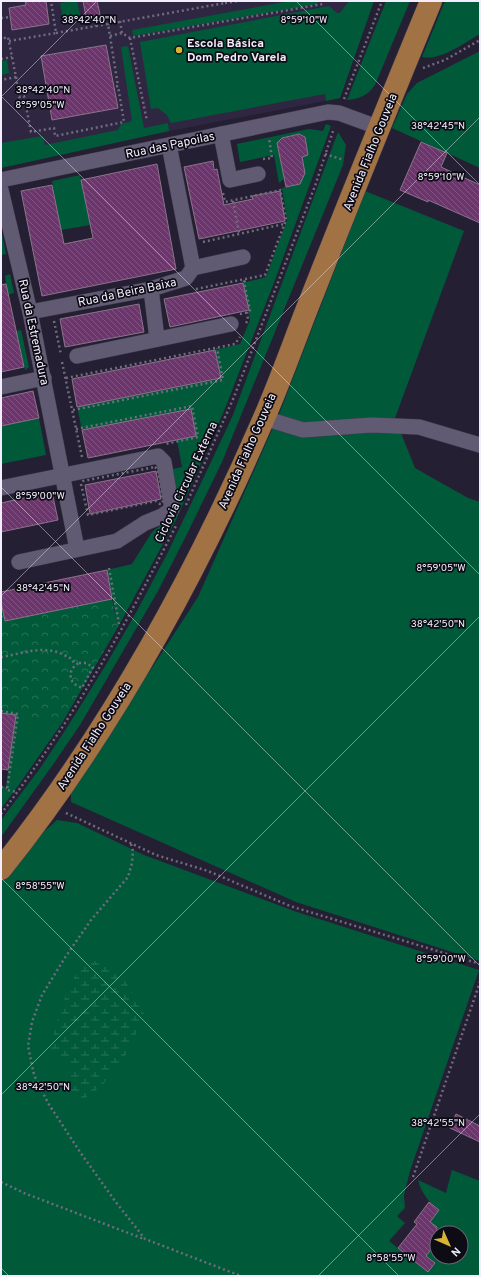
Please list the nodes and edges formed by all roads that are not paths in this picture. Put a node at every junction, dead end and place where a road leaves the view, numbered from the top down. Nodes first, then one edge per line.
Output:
1 (417, 1) edge
2 (430, 1) edge
3 (374, 126) junction
4 (221, 134) junction
5 (169, 145) junction
6 (257, 167) road end
7 (1, 180) edge
8 (1, 190) edge
9 (243, 257) dead end
10 (193, 268) junction
11 (151, 289) junction
12 (30, 312) junction
13 (240, 324) road end
14 (157, 339) junction
15 (77, 356) dead end
16 (44, 378) junction
17 (1, 387) edge
18 (264, 418) junction
19 (480, 445) edge
20 (62, 476) junction
21 (1, 488) edge
22 (77, 549) junction
23 (19, 562) dead end
24 (1, 847) edge
25 (1, 869) edge

1 - 3 main road, Avenida Fialho Gouveia
2 - 3 main road, Avenida Fialho Gouveia
3 - 4 street, Rua das Papoilas
3 - 18 main road, Avenida Fialho Gouveia
3 - 24 main road, Avenida Fialho Gouveia
4 - 5 street, Rua das Papoilas
4 - 6 street
5 - 7 street, Rua das Papoilas
5 - 10 street
8 - 12 street, Rua da Estremadura
9 - 10 street, Rua da Beira Baixa
10 - 11 street, Rua da Beira Baixa
11 - 12 street, Rua da Beira Baixa
11 - 14 street
12 - 16 street, Rua da Estremadura
13 - 14 street
14 - 15 street
16 - 17 street
16 - 20 street, Rua da Estremadura
18 - 19 street
18 - 25 main road, Avenida Fialho Gouveia
20 - 21 street
20 - 22 street, Rua da Estremadura
20 - 22 street
22 - 23 street

